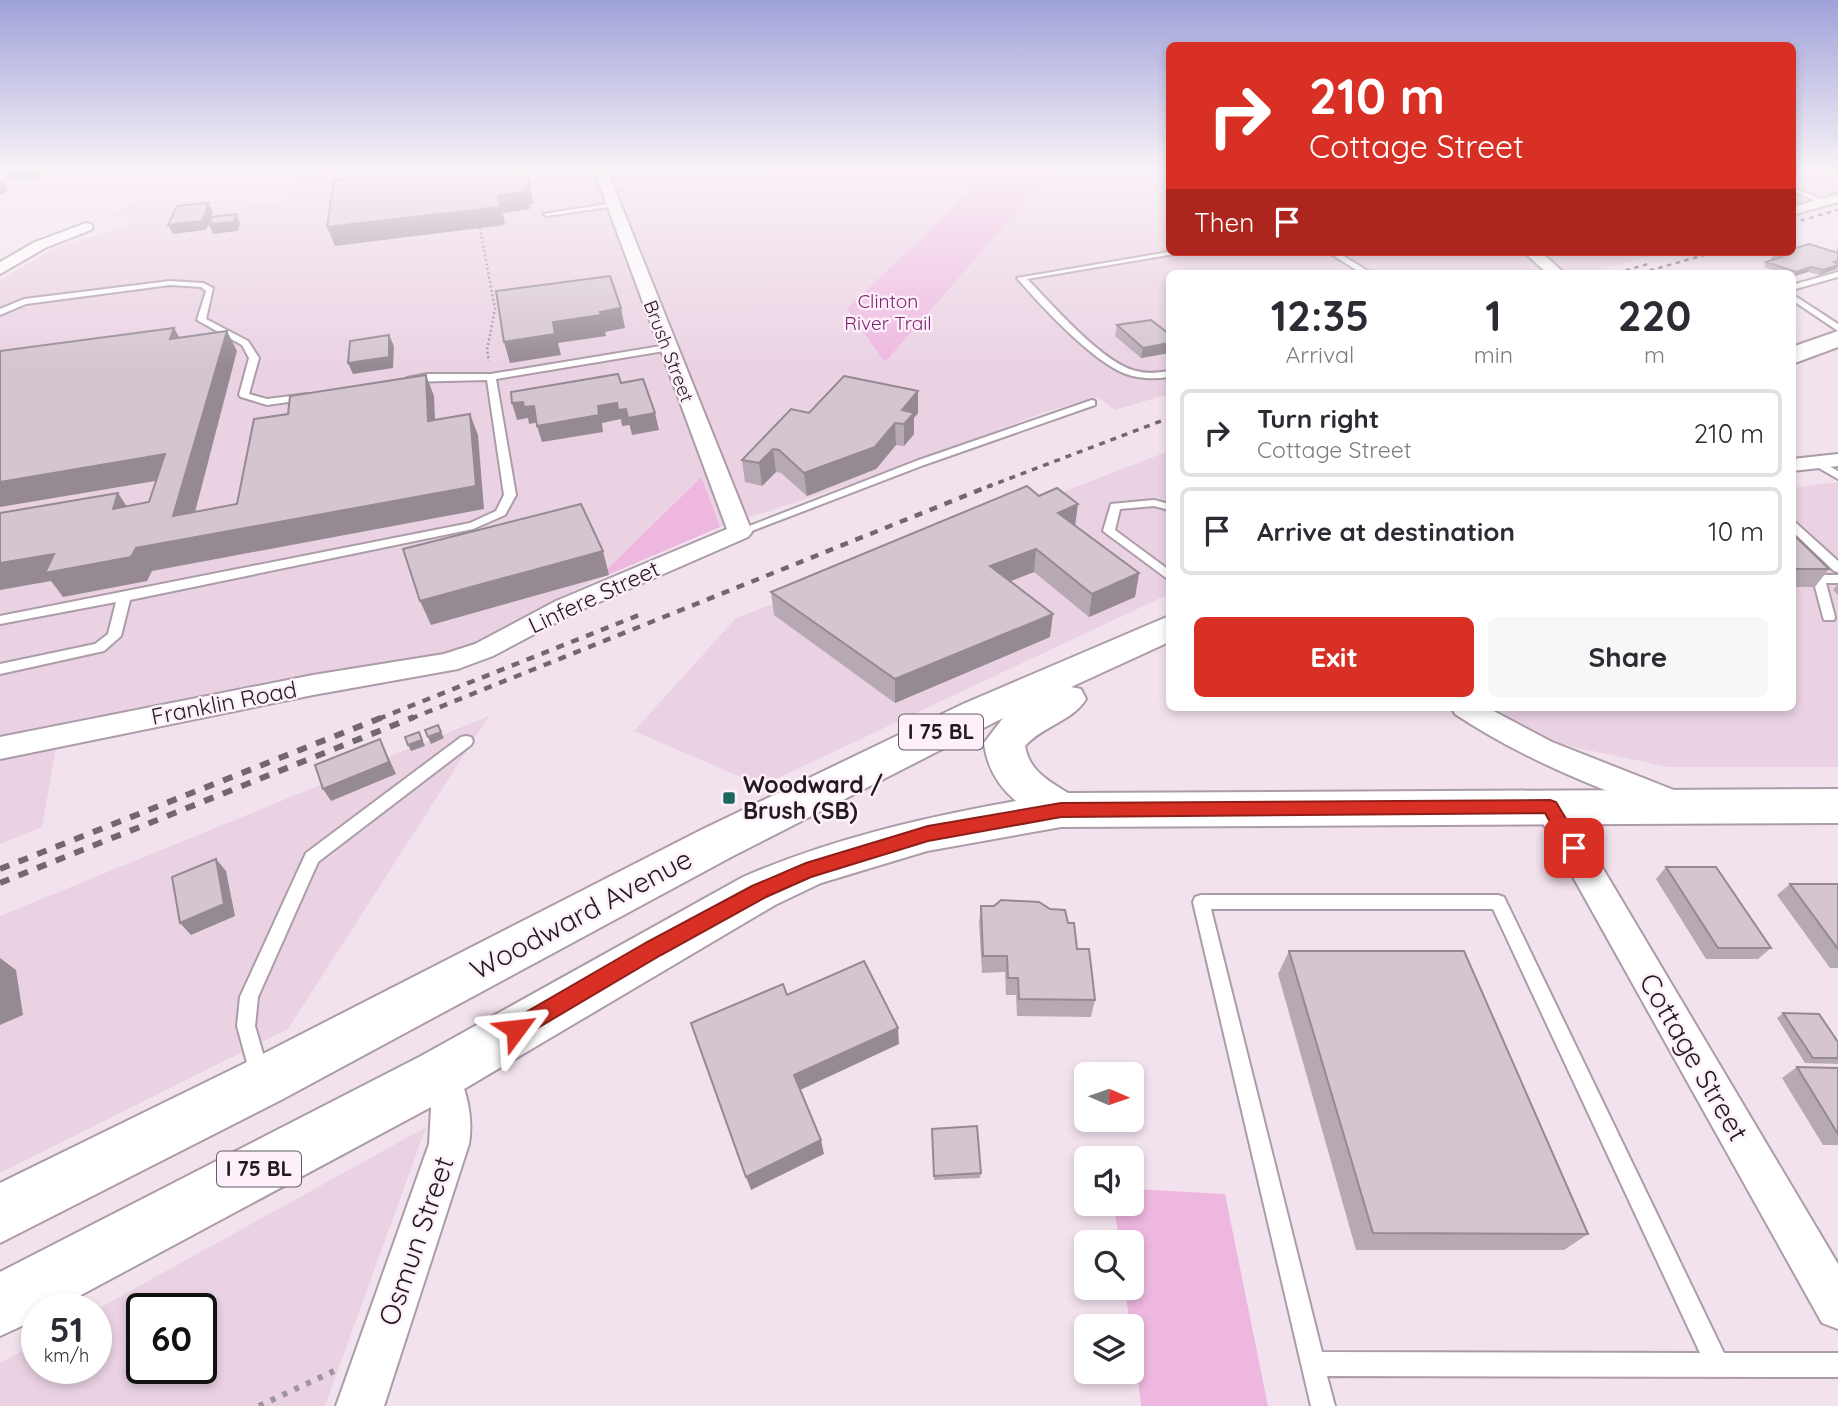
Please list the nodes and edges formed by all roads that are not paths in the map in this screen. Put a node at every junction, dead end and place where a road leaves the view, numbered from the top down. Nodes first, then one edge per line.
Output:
1 (64, 236) edge
2 (625, 236) edge
3 (1166, 255) edge
4 (1339, 256) edge
5 (1537, 256) edge
6 (0, 269) edge
7 (1362, 270) edge
8 (1553, 270) edge
9 (1838, 274) edge
10 (1796, 287) edge
11 (1796, 299) edge
12 (0, 312) edge
13 (1838, 328) edge
14 (1838, 338) edge
15 (667, 348) junction
16 (1796, 354) edge
17 (1166, 374) edge
18 (491, 377) junction
19 (401, 381) edge
20 (324, 394) edge
21 (1092, 403) dead end
22 (1838, 460) edge
23 (1816, 462) junction
24 (1796, 464) edge
25 (1838, 476) edge
26 (1166, 506) edge
27 (1796, 529) edge
28 (740, 532) junction
29 (1838, 568) edge
30 (1166, 574) edge
31 (1838, 579) edge
32 (124, 597) junction
33 (1829, 617) dead end
34 (0, 620) edge
35 (1166, 629) edge
36 (1166, 642) edge
37 (448, 663) joint
38 (0, 669) edge
39 (1472, 711) edge
40 (466, 741) dead end
41 (0, 748) edge
42 (1684, 806) junction
43 (1838, 806) edge
44 (1550, 807) junction
45 (1061, 810) junction
46 (440, 1074) junction
47 (262, 1082) junction
48 (0, 1214) edge
49 (0, 1305) edge
50 (1838, 1307) edge
51 (1313, 1364) junction
52 (1717, 1365) junction
53 (1838, 1365) edge
54 (360, 1406) edge
55 (1323, 1406) edge

1 - 6 street
2 - 15 street, Brush Street
3 - 17 lane
4 - 7 lane
5 - 8 street
9 - 10 lane
11 - 13 lane
12 - 20 lane
14 - 16 main road
15 - 18 lane
15 - 28 street, Brush Street
18 - 19 lane
18 - 32 lane
21 - 28 lane
22 - 23 street
23 - 24 street
23 - 25 lane
26 - 30 lane
27 - 29 lane
28 - 37 street, Linfere Street
31 - 33 lane
32 - 34 lane
32 - 38 lane
35 - 47 main road, Woodward Avenue / I 75 BL
36 - 45 main road
37 - 41 street, Franklin Road
39 - 42 street
40 - 47 lane
42 - 43 main road, I 75 BL
42 - 44 main road, I 75 BL
44 - 45 main road, I 75 BL
44 - 50 street, Cottage Street
45 - 46 main road, I 75 BL
46 - 49 main road, I 75 BL
46 - 54 street, Osmun Street
47 - 48 main road, Woodward Avenue / I 75 BL
51 - 52 lane
51 - 52 lane
51 - 55 lane
52 - 53 lane

